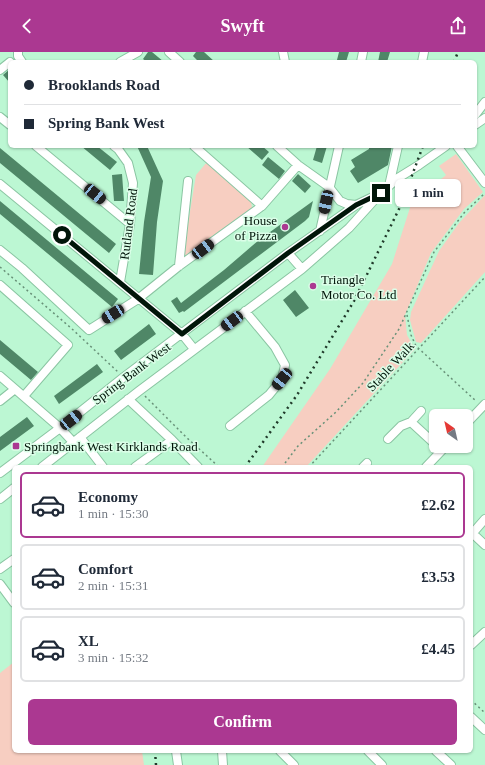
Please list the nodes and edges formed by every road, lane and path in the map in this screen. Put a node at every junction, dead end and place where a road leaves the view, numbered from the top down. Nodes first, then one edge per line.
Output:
1 (138, 52) edge
2 (169, 52) edge
3 (124, 60) edge
4 (178, 60) edge
5 (8, 64) edge
6 (0, 70) edge
7 (485, 102) edge
8 (477, 112) edge
9 (0, 117) edge
10 (8, 123) edge
11 (38, 148) edge
12 (116, 148) edge
13 (196, 148) edge
14 (281, 148) edge
15 (339, 148) edge
16 (398, 148) edge
17 (443, 148) edge
18 (459, 148) edge
19 (298, 165) junction
20 (188, 181) dead end
21 (485, 183) edge
22 (329, 187) junction
23 (389, 187) junction
24 (1, 188) edge
25 (381, 193) junction
26 (485, 193) edge
27 (356, 205) junction
28 (262, 206) junction
29 (130, 224) junction
30 (320, 230) junction
31 (0, 250) edge
32 (288, 253) junction
33 (179, 266) junction
34 (0, 267) edge
35 (302, 268) junction
36 (485, 277) edge
37 (120, 282) junction
38 (0, 285) edge
39 (138, 299) junction
40 (245, 311) junction
41 (407, 314) junction
42 (182, 334) junction
43 (419, 348) junction
44 (194, 349) junction
45 (0, 376) edge
46 (124, 377) junction
47 (15, 389) junction
48 (139, 391) junction
49 (24, 396) junction
50 (128, 399) junction
51 (0, 401) edge
52 (484, 405) edge
53 (421, 411) dead end
54 (473, 417) edge
55 (410, 422) junction
56 (230, 426) dead end
57 (60, 428) junction
58 (429, 438) edge
59 (77, 439) junction
60 (388, 439) dead end
61 (172, 440) junction
62 (436, 453) edge
63 (44, 465) edge
64 (101, 465) edge
65 (138, 465) edge
66 (196, 465) edge
67 (217, 465) edge
68 (284, 465) edge
69 (311, 465) edge
70 (427, 465) edge
71 (0, 473) edge
72 (12, 490) edge
73 (0, 499) edge
74 (485, 519) edge
75 (473, 531) edge
76 (473, 535) edge
77 (485, 545) edge
78 (12, 560) edge
79 (0, 569) edge
80 (0, 584) edge
81 (12, 600) edge
82 (485, 632) edge
83 (473, 643) edge
84 (473, 702) edge
85 (485, 713) edge
86 (473, 719) edge
87 (485, 730) edge
88 (176, 753) edge
89 (222, 753) edge
90 (282, 753) edge
91 (370, 753) edge
92 (438, 753) edge
93 (178, 765) edge
94 (223, 765) edge
95 (294, 765) edge
96 (382, 765) edge
97 (451, 765) edge

1 - 3 street
2 - 4 street
5 - 6 street
7 - 8 street
9 - 10 street
11 - 29 street
12 - 29 street, Rutland Road
13 - 28 street
14 - 19 street
15 - 22 street
16 - 23 street
17 - 23 street, Spring Bank West
18 - 21 street
19 - 22 street
19 - 28 street
20 - 33 street
22 - 27 street
22 - 30 street
23 - 25 street, Spring Bank West
24 - 37 street
25 - 27 street, Spring Bank West
25 - 35 street, Spring Bank West
26 - 41 path
27 - 30 street, Spring Bank West
28 - 33 street
29 - 37 street, Rutland Road
30 - 32 street, Spring Bank West
31 - 39 street
32 - 35 street
32 - 42 street, Spring Bank West
33 - 39 street
34 - 46 path
35 - 40 street, Spring Bank West
36 - 43 path, Stable Walk
37 - 39 street
38 - 49 street
39 - 42 street
40 - 44 street, Spring Bank West
40 - 56 street
41 - 43 path
41 - 68 path
42 - 44 street
42 - 46 street, Spring Bank West
43 - 52 path
43 - 69 path, Stable Walk
44 - 48 street, Spring Bank West
45 - 47 street
46 - 57 street, Spring Bank West
47 - 49 street
47 - 51 street
48 - 50 street, Spring Bank West
48 - 67 path
49 - 57 street
50 - 59 street, Spring Bank West
50 - 61 street
52 - 54 street
53 - 55 street
55 - 58 street
55 - 60 street
57 - 59 street
57 - 71 street, Spring Bank West
59 - 63 street, Spring Bank West
59 - 64 street
61 - 65 street
61 - 66 street
62 - 70 street
72 - 73 street
74 - 75 street
76 - 77 street
78 - 79 street
80 - 81 street
82 - 83 street
84 - 85 path
86 - 87 street
88 - 93 street
89 - 94 street
90 - 95 street
91 - 96 street
92 - 97 street

